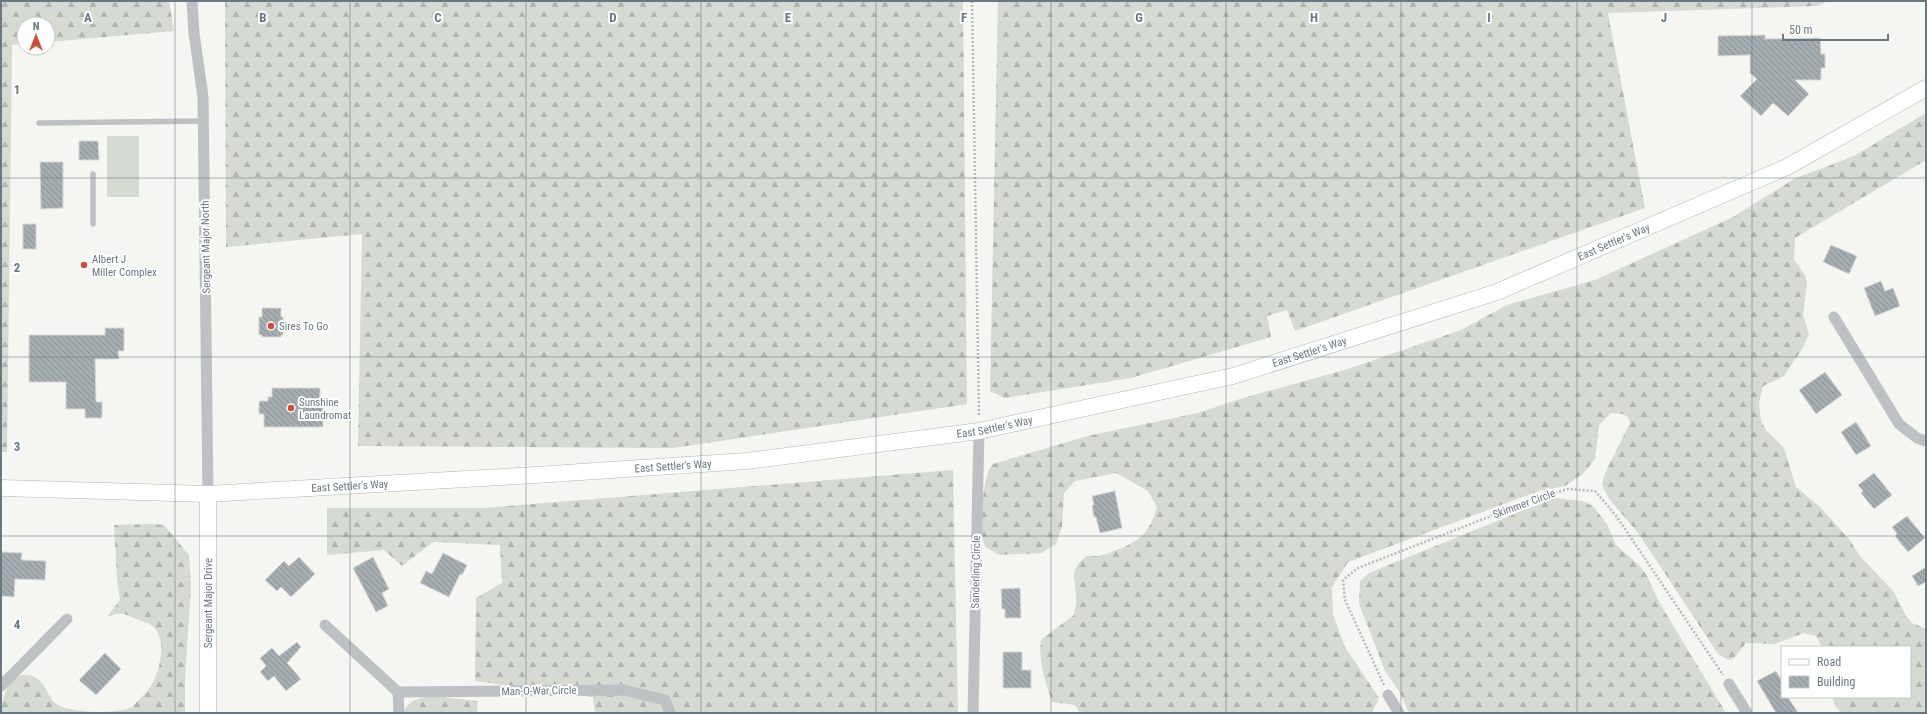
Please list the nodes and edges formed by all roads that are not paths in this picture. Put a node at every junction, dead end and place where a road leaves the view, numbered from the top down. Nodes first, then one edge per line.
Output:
1 (192, 1) edge
2 (1926, 88) edge
3 (204, 121) junction
4 (39, 123) dead end
5 (92, 174) dead end
6 (93, 224) dead end
7 (1834, 317) dead end
8 (979, 431) junction
9 (1926, 441) edge
10 (1, 488) edge
11 (208, 494) junction
12 (67, 618) dead end
13 (325, 625) dead end
14 (1729, 684) road end
15 (1, 686) edge
16 (398, 692) junction
17 (1388, 695) road end
18 (208, 713) edge
19 (399, 713) edge
20 (670, 713) edge
21 (973, 713) edge
22 (1400, 713) edge
23 (1747, 713) edge

1 - 3 street, Sergeant Major North
2 - 8 main road, East Settler's Way
3 - 4 lane
3 - 11 street, Sergeant Major North
5 - 6 lane
7 - 9 street
8 - 11 main road, East Settler's Way
8 - 21 street, Sanderling Circle
10 - 11 main road, East Settler's Way
11 - 18 main road, Sergeant Major Drive
12 - 15 street
13 - 16 street
14 - 23 street
16 - 19 street
16 - 20 street, Man-O-War Circle
17 - 22 street

